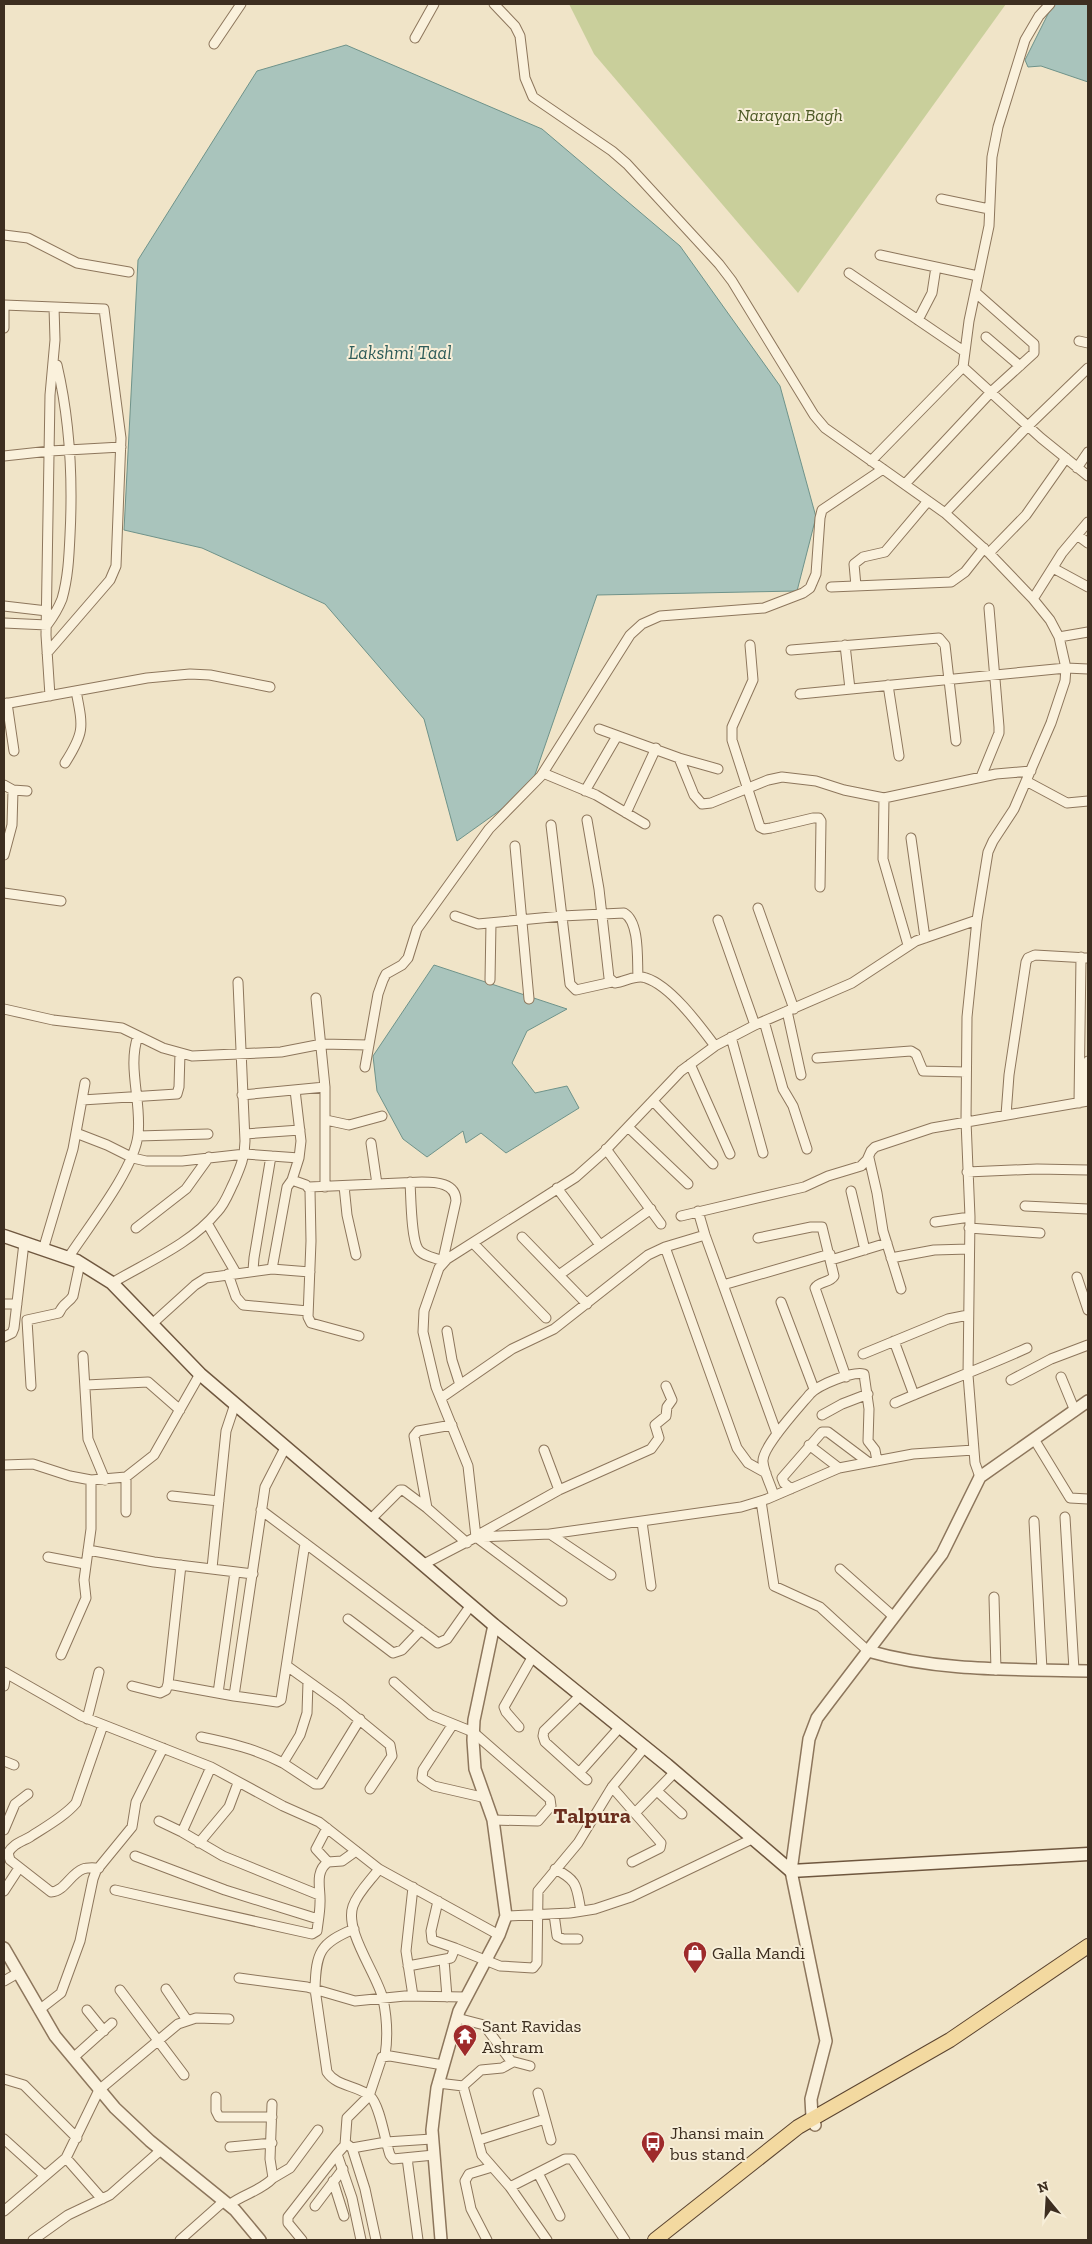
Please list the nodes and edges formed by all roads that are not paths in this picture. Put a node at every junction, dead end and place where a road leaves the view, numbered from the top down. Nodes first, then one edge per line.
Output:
1 (241, 4) edge
2 (434, 4) edge
3 (494, 4) edge
4 (1050, 4) edge
5 (415, 38) dead end
6 (214, 44) dead end
7 (941, 200) dead end
8 (990, 209) junction
9 (4, 235) edge
10 (880, 255) dead end
11 (936, 267) junction
12 (129, 272) dead end
13 (849, 273) dead end
14 (978, 276) junction
15 (975, 292) junction
16 (4, 305) edge
17 (54, 307) junction
18 (918, 320) junction
19 (4, 328) edge
20 (986, 337) dead end
21 (965, 352) junction
22 (54, 355) junction
23 (1020, 366) junction
24 (962, 367) junction
25 (1088, 368) edge
26 (991, 392) junction
27 (1028, 426) junction
28 (121, 447) junction
29 (50, 450) junction
30 (70, 450) junction
31 (1088, 452) edge
32 (4, 456) edge
33 (1066, 458) junction
34 (871, 461) junction
35 (1077, 468) junction
36 (882, 469) junction
37 (1088, 476) edge
38 (905, 484) junction
39 (928, 501) junction
40 (945, 513) junction
41 (1088, 522) edge
42 (1077, 535) junction
43 (1088, 543) edge
44 (986, 551) junction
45 (1053, 568) junction
46 (856, 586) junction
47 (831, 587) dead end
48 (1088, 587) edge
49 (1033, 600) junction
50 (4, 606) edge
51 (989, 608) dead end
52 (48, 611) junction
53 (4, 623) edge
54 (47, 625) junction
55 (1088, 632) edge
56 (1059, 637) junction
57 (845, 645) junction
58 (750, 646) dead end
59 (791, 650) dead end
60 (47, 653) junction
61 (1066, 668) junction
62 (1088, 668) edge
63 (996, 674) junction
64 (949, 679) junction
65 (888, 685) junction
66 (270, 687) dead end
67 (850, 689) junction
68 (76, 691) junction
69 (800, 694) dead end
70 (50, 696) junction
71 (5, 703) edge
72 (599, 730) dead end
73 (617, 736) junction
74 (956, 741) dead end
75 (656, 748) junction
76 (14, 751) dead end
77 (899, 756) dead end
78 (679, 758) junction
79 (65, 763) dead end
80 (718, 768) dead end
81 (1031, 771) junction
82 (544, 773) junction
83 (981, 777) junction
84 (1026, 781) junction
85 (4, 785) edge
86 (747, 788) junction
87 (13, 790) junction
88 (27, 791) dead end
89 (585, 791) junction
90 (884, 798) junction
91 (1088, 801) edge
92 (8, 810) edge
93 (626, 813) junction
94 (587, 820) dead end
95 (645, 824) dead end
96 (551, 826) dead end
97 (911, 838) dead end
98 (515, 846) dead end
99 (4, 855) edge
100 (820, 887) dead end
101 (4, 893) edge
102 (61, 901) dead end
103 (758, 908) dead end
104 (601, 915) junction
105 (456, 916) dead end
106 (562, 916) junction
107 (522, 920) junction
108 (718, 920) dead end
109 (977, 920) junction
110 (491, 923) junction
111 (925, 938) junction
112 (908, 945) junction
113 (1084, 958) edge
114 (638, 977) junction
115 (490, 980) dead end
116 (238, 982) dead end
117 (612, 982) junction
118 (316, 998) dead end
119 (529, 999) dead end
120 (4, 1009) edge
121 (791, 1010) junction
122 (1084, 1015) edge
123 (759, 1023) junction
124 (138, 1036) junction
125 (731, 1037) junction
126 (322, 1044) junction
127 (368, 1045) junction
128 (715, 1046) junction
129 (180, 1053) junction
130 (240, 1055) junction
131 (818, 1058) dead end
132 (1088, 1061) edge
133 (690, 1064) junction
134 (365, 1067) dead end
135 (966, 1072) junction
136 (801, 1075) dead end
137 (85, 1083) dead end
138 (325, 1087) junction
139 (295, 1090) junction
140 (242, 1095) junction
141 (137, 1096) junction
142 (82, 1100) junction
143 (653, 1100) junction
144 (1085, 1102) edge
145 (1006, 1115) junction
146 (382, 1116) dead end
147 (326, 1120) junction
148 (966, 1121) junction
149 (628, 1127) junction
150 (300, 1130) junction
151 (76, 1133) junction
152 (208, 1134) dead end
153 (245, 1134) junction
154 (138, 1136) junction
155 (371, 1143) dead end
156 (606, 1149) junction
157 (807, 1149) dead end
158 (763, 1153) dead end
159 (245, 1154) junction
160 (730, 1154) dead end
161 (271, 1156) junction
162 (209, 1157) junction
163 (133, 1158) junction
164 (299, 1158) junction
165 (869, 1158) junction
166 (713, 1164) dead end
167 (1088, 1170) edge
168 (967, 1172) junction
169 (292, 1180) junction
170 (410, 1182) junction
171 (377, 1184) junction
172 (688, 1184) dead end
173 (344, 1186) junction
174 (309, 1187) junction
175 (325, 1187) junction
176 (557, 1188) junction
177 (851, 1191) dead end
178 (1025, 1206) dead end
179 (651, 1209) junction
180 (1088, 1209) edge
181 (698, 1211) junction
182 (681, 1216) dead end
183 (970, 1217) junction
184 (935, 1222) dead end
185 (207, 1223) junction
186 (661, 1224) dead end
187 (136, 1228) dead end
188 (969, 1228) junction
189 (1040, 1233) dead end
190 (705, 1235) junction
191 (4, 1236) edge
192 (522, 1237) dead end
193 (758, 1238) dead end
194 (24, 1243) junction
195 (473, 1243) junction
196 (886, 1243) junction
197 (600, 1245) junction
198 (665, 1247) junction
199 (969, 1249) junction
200 (43, 1250) junction
201 (865, 1250) junction
202 (356, 1255) dead end
203 (830, 1257) junction
204 (68, 1258) junction
205 (892, 1258) junction
206 (80, 1263) junction
207 (442, 1263) junction
208 (272, 1269) junction
209 (253, 1270) junction
210 (310, 1272) junction
211 (232, 1273) junction
212 (559, 1275) junction
213 (1077, 1277) dead end
214 (112, 1283) junction
215 (723, 1286) junction
216 (901, 1289) dead end
217 (782, 1302) dead end
218 (4, 1304) edge
219 (17, 1304) junction
220 (586, 1304) junction
221 (1088, 1310) edge
222 (308, 1311) junction
223 (968, 1314) junction
224 (546, 1318) dead end
225 (152, 1324) junction
226 (447, 1331) dead end
227 (359, 1336) dead end
228 (4, 1337) edge
229 (894, 1341) junction
230 (1088, 1344) edge
231 (1026, 1348) dead end
232 (863, 1354) dead end
233 (83, 1356) dead end
234 (200, 1374) junction
235 (968, 1375) junction
236 (846, 1377) junction
237 (1061, 1377) dead end
238 (1011, 1380) dead end
239 (460, 1384) junction
240 (86, 1385) junction
241 (31, 1386) dead end
242 (666, 1386) dead end
243 (814, 1389) junction
244 (868, 1394) junction
245 (914, 1395) junction
246 (441, 1398) junction
247 (1088, 1402) edge
248 (895, 1403) dead end
249 (235, 1404) junction
250 (180, 1410) junction
251 (1075, 1410) junction
252 (822, 1415) dead end
253 (452, 1425) junction
254 (777, 1434) junction
255 (1034, 1439) junction
256 (809, 1445) junction
257 (285, 1448) junction
258 (544, 1450) dead end
259 (974, 1450) junction
260 (872, 1462) junction
261 (4, 1465) edge
262 (839, 1468) junction
263 (766, 1473) junction
264 (126, 1477) junction
265 (980, 1477) junction
266 (91, 1480) junction
267 (105, 1480) junction
268 (791, 1489) junction
269 (559, 1490) junction
270 (172, 1496) dead end
271 (774, 1496) junction
272 (1088, 1499) edge
273 (219, 1501) junction
274 (761, 1501) junction
275 (427, 1508) junction
276 (261, 1510) junction
277 (126, 1512) dead end
278 (1065, 1517) dead end
279 (371, 1519) junction
280 (1034, 1521) dead end
281 (642, 1522) junction
282 (550, 1534) junction
283 (476, 1537) junction
284 (305, 1543) junction
285 (467, 1543) junction
286 (88, 1550) junction
287 (48, 1557) dead end
288 (85, 1564) junction
289 (424, 1564) junction
290 (181, 1565) junction
291 (212, 1568) junction
292 (840, 1568) dead end
293 (235, 1572) junction
294 (253, 1574) junction
295 (611, 1575) dead end
296 (651, 1586) dead end
297 (994, 1597) dead end
298 (562, 1601) dead end
299 (471, 1605) junction
300 (894, 1617) junction
301 (348, 1619) dead end
302 (494, 1625) junction
303 (421, 1630) junction
304 (868, 1651) junction
305 (61, 1655) dead end
306 (533, 1656) junction
307 (286, 1666) junction
308 (996, 1670) junction
309 (1042, 1670) junction
310 (1074, 1670) junction
311 (1088, 1671) edge
312 (99, 1672) dead end
313 (5, 1673) edge
314 (308, 1682) junction
315 (394, 1682) dead end
316 (168, 1684) junction
317 (4, 1686) edge
318 (132, 1686) dead end
319 (218, 1693) junction
320 (581, 1695) junction
321 (234, 1696) junction
322 (87, 1719) junction
323 (360, 1719) junction
324 (453, 1724) junction
325 (103, 1725) junction
326 (519, 1727) dead end
327 (620, 1727) junction
328 (473, 1732) junction
329 (201, 1737) dead end
330 (645, 1747) junction
331 (163, 1748) junction
332 (4, 1761) edge
333 (282, 1763) junction
334 (14, 1765) dead end
335 (211, 1767) junction
336 (675, 1772) junction
337 (579, 1773) junction
338 (587, 1780) dead end
339 (238, 1783) junction
340 (612, 1787) junction
341 (370, 1789) dead end
342 (657, 1791) junction
343 (28, 1794) dead end
344 (486, 1798) junction
345 (635, 1813) junction
346 (682, 1814) dead end
347 (493, 1820) junction
348 (159, 1821) dead end
349 (327, 1828) junction
350 (4, 1830) edge
351 (182, 1832) junction
352 (4, 1834) edge
353 (752, 1839) junction
354 (199, 1843) junction
355 (12, 1847) junction
356 (356, 1851) junction
357 (1088, 1854) edge
358 (135, 1856) dead end
359 (328, 1862) junction
360 (632, 1862) dead end
361 (19, 1868) junction
362 (99, 1868) junction
363 (379, 1868) junction
364 (555, 1869) junction
365 (790, 1871) junction
366 (413, 1887) junction
367 (115, 1890) dead end
368 (4, 1891) edge
369 (319, 1895) junction
370 (438, 1901) junction
371 (581, 1912) junction
372 (537, 1914) junction
373 (554, 1914) junction
374 (506, 1916) junction
375 (318, 1919) junction
376 (354, 1929) junction
377 (499, 1935) junction
378 (578, 1939) dead end
379 (1088, 1946) edge
380 (4, 1948) edge
381 (455, 1948) junction
382 (1088, 1957) edge
383 (444, 1960) junction
384 (485, 1960) junction
385 (408, 1966) junction
386 (18, 1974) junction
387 (239, 1978) dead end
388 (4, 1981) edge
389 (166, 1989) dead end
390 (315, 1989) junction
391 (120, 1990) dead end
392 (412, 1996) junction
393 (447, 1997) junction
394 (465, 1997) junction
395 (383, 1998) junction
396 (39, 2010) junction
397 (87, 2010) dead end
398 (457, 2018) junction
399 (229, 2019) dead end
400 (187, 2020) junction
401 (112, 2023) dead end
402 (104, 2031) junction
403 (157, 2041) junction
404 (385, 2056) junction
405 (73, 2058) junction
406 (513, 2062) junction
407 (443, 2065) junction
408 (530, 2066) dead end
409 (184, 2075) dead end
410 (4, 2079) edge
411 (438, 2083) junction
412 (463, 2086) junction
413 (99, 2090) junction
414 (538, 2093) dead end
415 (369, 2096) junction
416 (216, 2097) dead end
417 (272, 2104) dead end
418 (272, 2117) junction
419 (545, 2119) junction
420 (814, 2121) junction
421 (318, 2130) dead end
422 (77, 2138) junction
423 (4, 2139) edge
424 (432, 2139) junction
425 (479, 2140) junction
426 (551, 2140) dead end
427 (386, 2142) junction
428 (272, 2143) junction
429 (230, 2146) dead end
430 (348, 2147) junction
431 (162, 2150) junction
432 (337, 2154) junction
433 (434, 2155) junction
434 (66, 2158) junction
435 (406, 2158) junction
436 (492, 2167) junction
437 (343, 2169) junction
438 (538, 2173) junction
439 (45, 2176) junction
440 (273, 2178) junction
441 (333, 2181) junction
442 (510, 2187) junction
443 (102, 2199) junction
444 (226, 2203) junction
445 (315, 2206) dead end
446 (5, 2207) edge
447 (344, 2216) dead end
448 (560, 2216) dead end
449 (33, 2240) edge
450 (180, 2240) edge
451 (260, 2240) edge
452 (302, 2240) edge
453 (361, 2240) edge
454 (376, 2240) edge
455 (418, 2240) edge
456 (441, 2240) edge
457 (486, 2240) edge
458 (548, 2240) edge
459 (625, 2240) edge
460 (655, 2240) edge
461 (670, 2240) edge

1 - 6 street
2 - 5 street
3 - 34 street
4 - 8 street
7 - 8 street
8 - 14 street
9 - 12 street
10 - 11 street
11 - 14 street
11 - 18 street
13 - 18 street
14 - 15 street
15 - 21 street
15 - 23 street
16 - 17 street
16 - 19 street
17 - 22 street
17 - 28 street
18 - 21 street
20 - 23 street
21 - 24 street
22 - 29 street
22 - 30 street
23 - 26 street
24 - 26 street
24 - 34 street
25 - 27 street
26 - 27 street
26 - 38 street
27 - 33 street
27 - 40 street
28 - 30 street
28 - 60 street
29 - 30 street
29 - 32 street
29 - 52 street
30 - 54 street
31 - 35 street
33 - 35 street
33 - 44 street
34 - 36 street
35 - 37 street
36 - 38 street
36 - 82 street
38 - 39 street
39 - 40 street
39 - 46 street
40 - 44 street
41 - 42 street
42 - 43 street
42 - 45 street
44 - 46 street
44 - 49 street
45 - 48 street
45 - 49 street
46 - 47 street
49 - 56 street
50 - 52 street
51 - 63 street
52 - 54 street
53 - 54 street
54 - 60 street
55 - 56 street
56 - 61 street
57 - 59 street
57 - 64 street
57 - 67 street
58 - 86 street
60 - 70 street
61 - 62 street
61 - 63 street
61 - 81 street
63 - 64 street
63 - 83 street
64 - 65 street
64 - 74 street
65 - 67 street
65 - 77 street
66 - 68 street
67 - 69 street
68 - 70 street
68 - 79 street
70 - 71 street
71 - 76 street
72 - 73 street
73 - 75 street
73 - 89 street
75 - 78 street
75 - 93 street
78 - 80 street
78 - 86 street
81 - 83 street
81 - 84 street
82 - 89 street
82 - 127 street
83 - 90 street
84 - 91 street
84 - 109 street
85 - 87 street
86 - 90 street
86 - 100 street
87 - 88 street
87 - 92 street
89 - 93 street
90 - 112 street
92 - 99 street
93 - 95 street
94 - 104 street
96 - 106 street
97 - 111 street
98 - 107 street
101 - 102 street
103 - 121 street
104 - 106 street
104 - 114 street
104 - 117 street
105 - 110 street
106 - 107 street
106 - 117 street
107 - 110 street
107 - 119 street
108 - 123 street
109 - 111 street
109 - 135 street
110 - 115 street
111 - 112 street
112 - 121 street
113 - 122 street
113 - 145 street
114 - 117 street
114 - 128 street
116 - 130 street
118 - 126 street
120 - 124 street
121 - 123 street
121 - 136 street
122 - 144 street
123 - 125 street
123 - 157 street
124 - 129 street
124 - 141 street
125 - 128 street
125 - 158 street
126 - 127 street
126 - 130 street
126 - 138 street
127 - 134 street
128 - 133 street
129 - 130 street
129 - 141 street
130 - 140 street
131 - 135 street
132 - 144 street
133 - 143 street
133 - 160 street
135 - 148 street
137 - 142 street
138 - 139 street
138 - 147 street
139 - 140 street
139 - 150 street
140 - 153 street
141 - 142 street
141 - 154 street
142 - 151 street
143 - 149 street
143 - 166 street
144 - 145 street
145 - 148 street
146 - 147 street
147 - 175 street
148 - 165 street
148 - 168 street
149 - 156 street
149 - 172 street
150 - 153 street
150 - 164 street
151 - 163 street
151 - 200 street
152 - 154 street
153 - 159 street
154 - 163 street
155 - 171 street
156 - 176 street
156 - 179 street
159 - 161 street
159 - 162 street
159 - 185 street
161 - 164 street
161 - 209 street
162 - 163 street
162 - 187 street
163 - 204 street
164 - 169 street
165 - 181 street
165 - 196 street
167 - 168 street
168 - 183 street
169 - 174 street
169 - 208 street
170 - 171 street
170 - 207 street
170 - 207 street
171 - 173 street
173 - 175 street
173 - 202 street
174 - 175 street
174 - 210 street
176 - 195 street
176 - 197 street
177 - 201 street
178 - 180 street
179 - 186 street
179 - 197 street
181 - 182 street
181 - 190 street
183 - 184 street
183 - 188 street
185 - 211 street
185 - 214 street
188 - 189 street
188 - 199 street
190 - 198 street
190 - 215 street
191 - 194 main road
192 - 212 street
193 - 203 street
194 - 200 main road
194 - 219 street
195 - 207 street
195 - 224 street
196 - 201 street
196 - 205 street
197 - 212 street
198 - 220 street
198 - 263 street
199 - 205 street
199 - 223 street
200 - 204 main road
201 - 203 street
203 - 215 street
203 - 236 street
204 - 206 main road
205 - 216 street
206 - 214 main road
206 - 241 street
207 - 246 street
208 - 209 street
208 - 210 street
209 - 211 street
210 - 222 street
211 - 222 street
211 - 225 street
212 - 220 street
213 - 221 street
214 - 225 main road
215 - 254 street
217 - 243 street
218 - 219 street
219 - 228 street
220 - 239 street
222 - 227 street
223 - 229 street
223 - 235 street
225 - 234 main road
226 - 239 street
229 - 232 street
229 - 245 street
230 - 238 street
231 - 235 street
233 - 240 street
234 - 249 main road
234 - 250 street
235 - 245 street
235 - 259 street
236 - 243 street
236 - 244 street
237 - 251 street
239 - 246 street
240 - 250 street
240 - 267 street
242 - 269 street
243 - 254 street
244 - 252 street
244 - 260 street
245 - 248 street
246 - 253 street
247 - 251 street
249 - 257 main road
249 - 273 street
250 - 264 street
251 - 255 street
253 - 275 street
253 - 283 street
254 - 263 street
255 - 265 street
255 - 272 street
256 - 260 street
256 - 262 street
256 - 268 street
257 - 276 street
257 - 279 main road
258 - 269 street
259 - 260 street
259 - 265 street
260 - 262 street
261 - 266 street
262 - 268 street
263 - 271 street
264 - 267 street
264 - 277 street
265 - 300 street
266 - 267 street
266 - 286 street
268 - 271 street
269 - 283 street
270 - 273 street
271 - 274 street
273 - 291 street
274 - 281 street
274 - 304 street
275 - 279 street
275 - 285 street
276 - 284 street
276 - 294 street
278 - 310 street
279 - 289 main road
280 - 309 street
281 - 282 street
281 - 296 street
282 - 283 street
282 - 295 street
283 - 285 street
283 - 298 street
284 - 303 street
284 - 307 street
285 - 289 street
286 - 288 street
286 - 290 street
287 - 288 street
288 - 305 street
289 - 299 main road
290 - 291 street
290 - 316 street
291 - 293 street
292 - 300 street
293 - 294 street
293 - 319 street
294 - 321 street
297 - 308 street
299 - 302 main road
299 - 303 street
300 - 304 street
301 - 303 street
302 - 306 main road
302 - 328 street
304 - 308 street
304 - 365 street
306 - 320 main road
306 - 326 street
307 - 314 street
307 - 321 street
308 - 309 street
309 - 310 street
310 - 311 street
312 - 322 street
313 - 317 street
313 - 322 street
314 - 323 street
314 - 333 street
315 - 324 street
316 - 318 street
316 - 319 street
319 - 321 street
320 - 327 main road
320 - 337 street
322 - 325 street
323 - 333 street
323 - 341 street
324 - 328 street
324 - 344 street
325 - 331 street
325 - 355 street
327 - 330 main road
327 - 337 street
328 - 344 street
328 - 347 street
329 - 333 street
330 - 336 main road
330 - 340 street
331 - 335 street
331 - 362 street
332 - 334 street
335 - 339 street
335 - 351 street
336 - 342 street
336 - 353 main road
337 - 338 street
339 - 349 street
339 - 354 street
340 - 345 street
340 - 364 street
342 - 345 street
342 - 346 street
343 - 350 street
344 - 347 street
345 - 360 street
347 - 374 street
348 - 351 street
349 - 356 street
349 - 359 street
351 - 354 street
352 - 355 street
353 - 365 main road
353 - 371 street
354 - 369 street
355 - 361 street
356 - 359 street
356 - 363 street
357 - 365 main road
358 - 375 street
359 - 369 street
361 - 362 street
361 - 368 street
362 - 396 street
363 - 366 street
363 - 376 street
364 - 371 street
364 - 372 street
365 - 420 street
366 - 370 street
366 - 385 street
367 - 375 street
369 - 375 street
370 - 377 street
370 - 381 street
371 - 373 street
372 - 373 street
372 - 374 street
372 - 384 street
373 - 378 street
374 - 377 street
376 - 390 street
376 - 395 street
377 - 384 street
379 - 420 main road
380 - 386 street
381 - 383 street
381 - 384 street
382 - 420 main road
383 - 385 street
383 - 393 street
384 - 394 street
385 - 392 street
386 - 388 street
386 - 396 street
387 - 390 street
389 - 400 street
390 - 395 street
390 - 415 street
391 - 403 street
392 - 393 street
392 - 395 street
393 - 394 street
394 - 398 street
395 - 404 street
396 - 405 street
397 - 402 street
398 - 406 street
398 - 407 street
399 - 400 street
400 - 403 street
401 - 402 street
402 - 405 street
403 - 409 street
403 - 413 street
404 - 407 street
404 - 415 street
405 - 413 street
406 - 408 street
406 - 412 street
407 - 411 street
410 - 422 street
411 - 412 street
411 - 424 street
412 - 425 street
413 - 422 street
413 - 431 street
414 - 419 street
415 - 427 street
415 - 430 street
416 - 418 street
417 - 418 street
418 - 428 street
419 - 425 street
419 - 426 street
420 - 460 main road
420 - 461 main road
421 - 440 street
422 - 434 street
423 - 439 street
424 - 427 street
424 - 433 street
425 - 436 street
427 - 430 street
427 - 435 street
428 - 429 street
428 - 440 street
430 - 432 street
430 - 454 street
431 - 443 street
431 - 444 street
432 - 437 street
432 - 452 street
433 - 435 street
433 - 456 street
434 - 439 street
434 - 443 street
435 - 455 street
436 - 442 street
436 - 457 street
437 - 441 street
437 - 453 street
438 - 442 street
438 - 448 street
438 - 459 street
439 - 446 street
440 - 444 street
441 - 445 street
441 - 447 street
442 - 458 street
443 - 449 street
444 - 450 street
444 - 451 street

